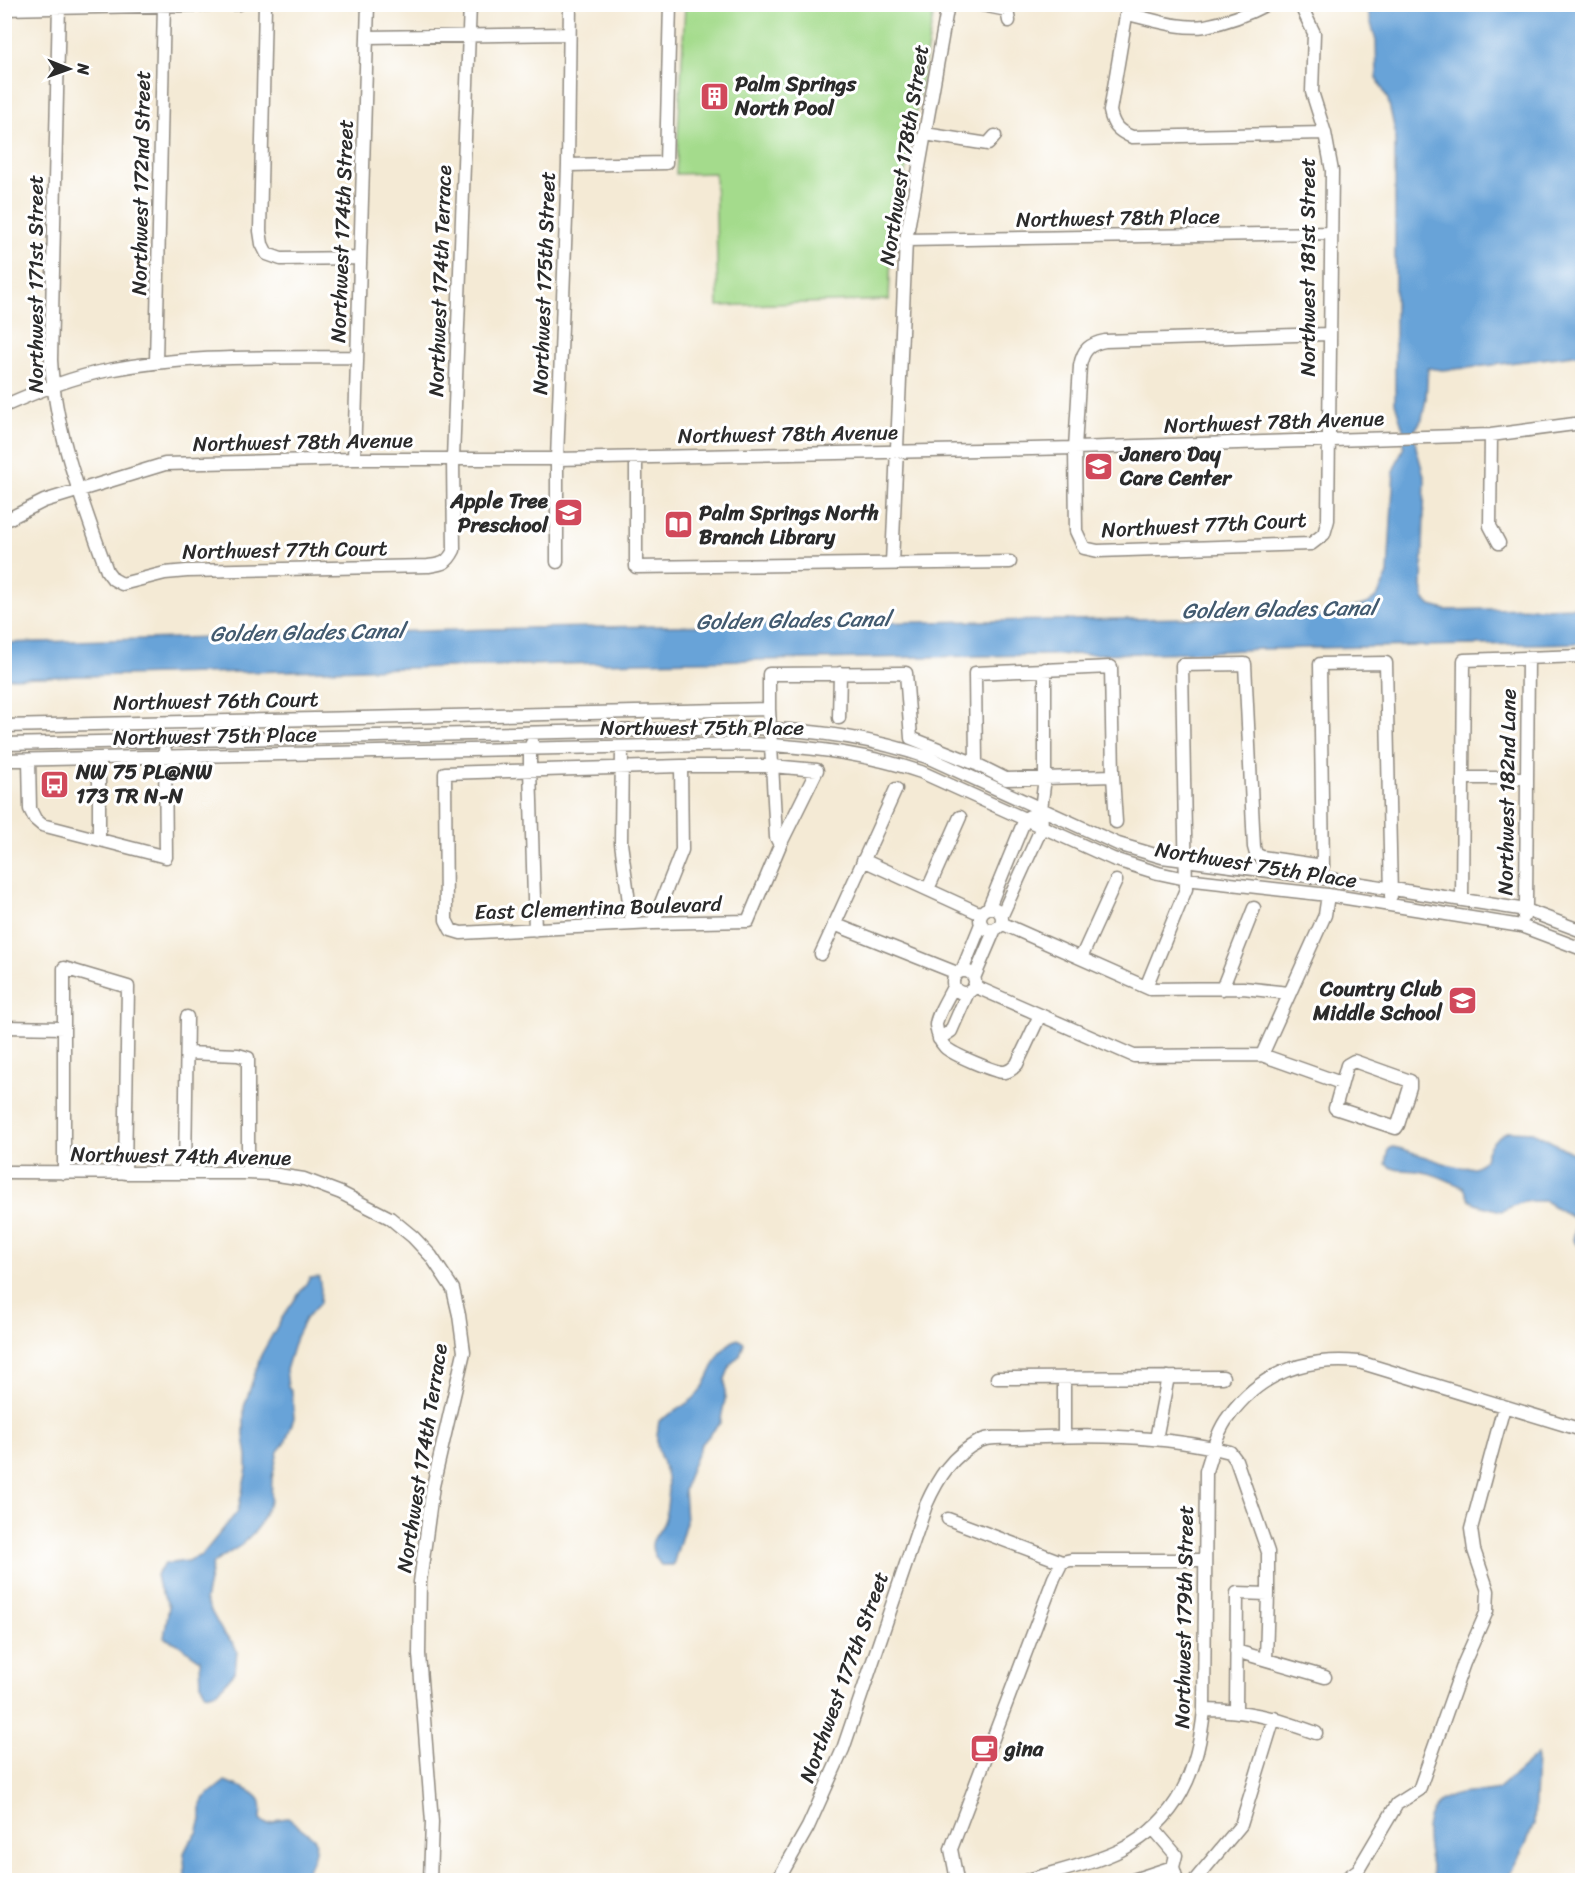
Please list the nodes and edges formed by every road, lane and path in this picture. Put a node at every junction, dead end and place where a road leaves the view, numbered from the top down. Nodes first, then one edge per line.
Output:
1 (239, 4) edge
2 (265, 4) edge
3 (368, 4) edge
4 (470, 4) edge
5 (570, 4) edge
6 (670, 4) edge
7 (948, 4) edge
8 (977, 4) edge
9 (1267, 4) edge
10 (1300, 4) edge
11 (164, 5) edge
12 (58, 7) edge
13 (4, 9) edge
14 (1127, 9) edge
15 (1010, 21) dead end
16 (569, 34) junction
17 (469, 35) junction
18 (368, 37) junction
19 (925, 134) junction
20 (1325, 134) junction
21 (995, 136) dead end
22 (568, 165) junction
23 (1331, 233) junction
24 (906, 240) junction
25 (359, 258) junction
26 (1329, 334) junction
27 (357, 357) junction
28 (156, 362) junction
29 (52, 385) junction
30 (4, 406) edge
31 (1582, 423) edge
32 (1491, 435) junction
33 (1328, 439) junction
34 (1075, 448) junction
35 (899, 451) junction
36 (636, 457) junction
37 (354, 459) junction
38 (453, 459) junction
39 (557, 459) junction
40 (78, 490) junction
41 (4, 521) edge
42 (1324, 534) joint
43 (1499, 543) dead end
44 (450, 559) joint
45 (557, 562) dead end
46 (1010, 562) dead end
47 (892, 563) junction
48 (122, 584) joint
49 (1582, 656) edge
50 (1528, 658) junction
51 (1045, 669) junction
52 (840, 673) junction
53 (769, 709) junction
54 (429, 715) junction
55 (839, 718) dead end
56 (4, 726) edge
57 (771, 728) junction
58 (557, 732) junction
59 (429, 735) junction
60 (165, 741) junction
61 (4, 744) edge
62 (771, 744) junction
63 (622, 747) junction
64 (530, 749) junction
65 (429, 751) junction
66 (166, 757) junction
67 (99, 759) junction
68 (4, 760) edge
69 (29, 760) junction
70 (976, 764) junction
71 (681, 766) junction
72 (772, 766) junction
73 (622, 768) junction
74 (530, 769) junction
75 (1113, 776) junction
76 (1045, 778) junction
77 (1463, 778) junction
78 (1527, 778) junction
79 (896, 789) dead end
80 (1041, 809) junction
81 (960, 817) dead end
82 (1025, 819) junction
83 (1116, 822) dead end
84 (1042, 827) junction
85 (99, 839) junction
86 (780, 845) junction
87 (863, 860) junction
88 (1186, 862) junction
89 (1186, 879) junction
90 (1116, 881) dead end
91 (928, 889) junction
92 (1392, 890) junction
93 (1328, 895) junction
94 (1462, 899) junction
95 (1389, 906) junction
96 (1254, 908) dead end
97 (1526, 910) junction
98 (983, 915) junction
99 (999, 922) junction
100 (653, 923) junction
101 (632, 924) junction
102 (834, 924) junction
103 (1521, 926) junction
104 (536, 930) junction
105 (1582, 931) edge
106 (1582, 949) edge
107 (821, 954) dead end
108 (1081, 958) junction
109 (959, 972) junction
110 (972, 986) junction
111 (953, 987) junction
112 (1146, 987) junction
113 (1222, 988) junction
114 (1289, 993) junction
115 (1040, 1015) junction
116 (187, 1017) dead end
117 (4, 1027) edge
118 (64, 1028) junction
119 (939, 1039) junction
120 (187, 1053) junction
121 (1262, 1055) junction
122 (1341, 1083) junction
123 (4, 1172) edge
124 (64, 1173) junction
125 (125, 1173) junction
126 (185, 1173) junction
127 (248, 1173) junction
128 (412, 1237) joint
129 (1168, 1377) junction
130 (1223, 1377) dead end
131 (997, 1378) dead end
132 (1064, 1378) junction
133 (1504, 1407) junction
134 (1582, 1430) edge
135 (1064, 1437) junction
136 (1156, 1439) junction
137 (1213, 1448) junction
138 (948, 1519) dead end
139 (1204, 1560) junction
140 (1062, 1562) junction
141 (1268, 1594) junction
142 (1236, 1651) junction
143 (1266, 1659) junction
144 (1326, 1677) dead end
145 (1204, 1710) junction
146 (1236, 1710) junction
147 (1274, 1718) junction
148 (1316, 1733) dead end
149 (1153, 1828) junction
150 (1173, 1867) junction
151 (1052, 1877) edge
152 (430, 1881) edge
153 (778, 1881) edge
154 (957, 1881) edge
155 (1028, 1881) edge
156 (1133, 1881) edge
157 (1177, 1881) edge
158 (1195, 1881) edge
159 (1344, 1881) edge

1 - 11 street
2 - 25 street
3 - 18 street, Northwest 174th Street
4 - 17 street, Northwest 174th Terrace
5 - 16 street, Northwest 175th Street
6 - 22 street
7 - 19 street, Northwest 178th Street
8 - 15 street
9 - 14 street
10 - 20 street, Northwest 181st Street
11 - 12 street
11 - 28 street, Northwest 172nd Street
12 - 13 street
12 - 29 street, Northwest 171st Street
14 - 20 street
16 - 17 street
16 - 22 street, Northwest 175th Street
17 - 18 street
17 - 38 street, Northwest 174th Terrace
18 - 25 street, Northwest 174th Street
19 - 21 street
19 - 24 street, Northwest 178th Street
20 - 23 street, Northwest 181st Street
22 - 39 street, Northwest 175th Street
23 - 24 street, Northwest 78th Place
23 - 26 street, Northwest 181st Street
24 - 35 street, Northwest 178th Street
25 - 27 street, Northwest 174th Street
26 - 33 street, Northwest 181st Street
26 - 34 street
27 - 28 street
27 - 37 street, Northwest 174th Street
28 - 29 street
29 - 30 street
29 - 40 street, Northwest 171st Street
31 - 32 street, Northwest 78th Avenue
32 - 33 street, Northwest 78th Avenue
32 - 43 street
33 - 34 street, Northwest 78th Avenue
33 - 42 street, Northwest 181st Street
34 - 35 street, Northwest 78th Avenue
34 - 42 street, Northwest 77th Court
35 - 36 street, Northwest 78th Avenue
35 - 47 street, Northwest 178th Street
36 - 39 street, Northwest 78th Avenue
36 - 47 street
37 - 38 street, Northwest 78th Avenue
37 - 40 street, Northwest 78th Avenue
38 - 39 street, Northwest 78th Avenue
38 - 44 street, Northwest 174th Terrace
39 - 45 street, Northwest 175th Street
40 - 41 street, Northwest 78th Avenue
40 - 48 street, Northwest 171st Street
44 - 48 street, Northwest 77th Court
46 - 47 street
49 - 50 street
50 - 77 street
50 - 78 street, Northwest 182nd Lane
51 - 70 street
51 - 75 street
51 - 76 street
52 - 53 street
52 - 55 street
52 - 70 street
53 - 54 street, Northwest 76th Court
53 - 57 street
54 - 56 street, Northwest 76th Court
54 - 59 street
57 - 58 street, Northwest 75th Place
57 - 62 street
57 - 80 street, Northwest 75th Place
58 - 59 street, Northwest 75th Place
58 - 64 street
59 - 60 street, Northwest 75th Place
59 - 65 street
60 - 61 street, Northwest 75th Place
60 - 66 street
62 - 63 street, Northwest 75th Place
62 - 72 street
62 - 82 street, Northwest 75th Place
63 - 64 street, Northwest 75th Place
63 - 73 street
64 - 65 street, Northwest 75th Place
64 - 74 street
65 - 66 street, Northwest 75th Place
66 - 67 street, Northwest 75th Place
66 - 85 street
67 - 69 street, Northwest 75th Place
67 - 85 street
68 - 69 street, Northwest 75th Place
69 - 85 street
70 - 76 street
71 - 72 street
71 - 73 street
71 - 100 street
72 - 86 street
72 - 86 street
73 - 74 street
73 - 101 street
74 - 104 street
74 - 104 street, East Clementina Boulevard
75 - 76 street
75 - 83 street
76 - 80 street
77 - 78 street
77 - 94 street
78 - 97 street, Northwest 182nd Lane
79 - 87 street
80 - 82 street
80 - 84 street
80 - 88 street, Northwest 75th Place
81 - 91 street
82 - 84 street, Northwest 75th Place
82 - 98 street
84 - 89 street, Northwest 75th Place
84 - 99 street
86 - 100 street, East Clementina Boulevard
87 - 91 street
87 - 102 street
88 - 89 street
88 - 92 street, Northwest 75th Place
88 - 92 street
89 - 93 street, Northwest 75th Place
89 - 112 street
90 - 108 street
91 - 98 street
92 - 94 street, Northwest 75th Place
92 - 95 street
93 - 95 street, Northwest 75th Place
93 - 114 street
94 - 97 street, Northwest 75th Place
95 - 103 street, Northwest 75th Place
96 - 113 street
97 - 103 street, Northwest 182nd Lane
97 - 105 street, Northwest 75th Place
98 - 99 street
98 - 99 street
98 - 109 street
99 - 108 street
99 - 110 street
100 - 101 street, East Clementina Boulevard
101 - 104 street, East Clementina Boulevard
102 - 107 street
102 - 109 street
103 - 106 street, Northwest 75th Place
108 - 112 street
109 - 110 street
109 - 111 street
110 - 111 street
110 - 115 street
110 - 119 street
111 - 119 street
112 - 113 street
113 - 114 street
114 - 121 street
115 - 119 street
115 - 121 street
116 - 120 street
117 - 118 street
118 - 124 street
118 - 125 street
120 - 126 street
120 - 127 street
121 - 122 street
122 - 122 street
123 - 124 street, Northwest 74th Avenue
124 - 125 street, Northwest 74th Avenue
125 - 126 street, Northwest 74th Avenue
126 - 127 street, Northwest 74th Avenue
127 - 128 street, Northwest 74th Avenue
128 - 152 street, Northwest 174th Terrace
129 - 130 street
129 - 132 street
129 - 136 street
131 - 132 street
132 - 135 street
133 - 134 street, Northwest 179th Street
133 - 137 street, Northwest 179th Street
133 - 159 street
135 - 136 street, Northwest 177th Street
135 - 153 street, Northwest 177th Street
136 - 137 street, Northwest 177th Street
137 - 139 street, Northwest 179th Street
137 - 141 street
138 - 140 street
139 - 140 street
139 - 145 street, Northwest 179th Street
140 - 154 street
141 - 142 street
141 - 143 street
142 - 143 street
142 - 146 street
143 - 144 street
145 - 146 street
145 - 149 street, Northwest 179th Street
146 - 147 street
147 - 148 street
147 - 158 street
149 - 150 street
149 - 151 street, Northwest 179th Street
150 - 156 street
150 - 157 street
151 - 155 street, Northwest 179th Street

